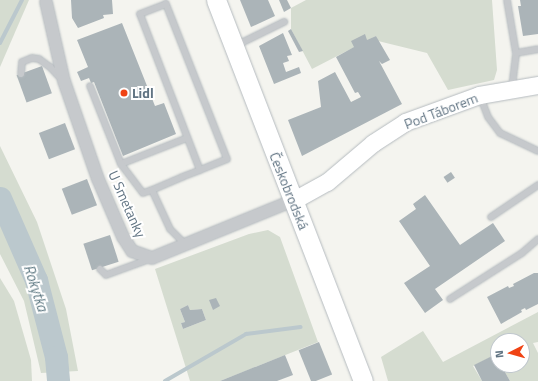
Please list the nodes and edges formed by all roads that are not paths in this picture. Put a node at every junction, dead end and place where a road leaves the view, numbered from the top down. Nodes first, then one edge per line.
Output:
1 (216, 0) edge
2 (507, 0) edge
3 (45, 1) edge
4 (284, 22) dead end
5 (234, 47) junction
6 (538, 49) edge
7 (516, 54) junction
8 (22, 74) dead end
9 (64, 81) junction
10 (538, 85) edge
11 (90, 86) dead end
12 (512, 89) junction
13 (479, 95) junction
14 (187, 138) junction
15 (538, 151) edge
16 (121, 164) junction
17 (200, 170) junction
18 (538, 185) edge
19 (152, 190) junction
20 (294, 200) junction
21 (491, 217) dead end
22 (538, 239) edge
23 (185, 244) junction
24 (152, 258) junction
25 (100, 269) dead end
26 (450, 299) dead end
27 (363, 381) edge

1 - 5 main road, Českobrodská
2 - 7 lane
3 - 9 street, U Smetanky
4 - 5 lane
5 - 20 main road, Českobrodská
6 - 7 lane
7 - 12 lane
8 - 9 lane
9 - 24 street, U Smetanky
10 - 12 main road, Pod Táborem
11 - 16 lane
12 - 13 main road, Pod Táborem
13 - 15 lane
13 - 20 main road, Pod Táborem
14 - 16 lane
14 - 17 lane
14 - 17 lane
16 - 19 lane
17 - 19 lane
18 - 21 lane
19 - 23 lane
20 - 23 street
20 - 27 main road, Českobrodská
22 - 26 lane
23 - 24 street
24 - 25 lane

